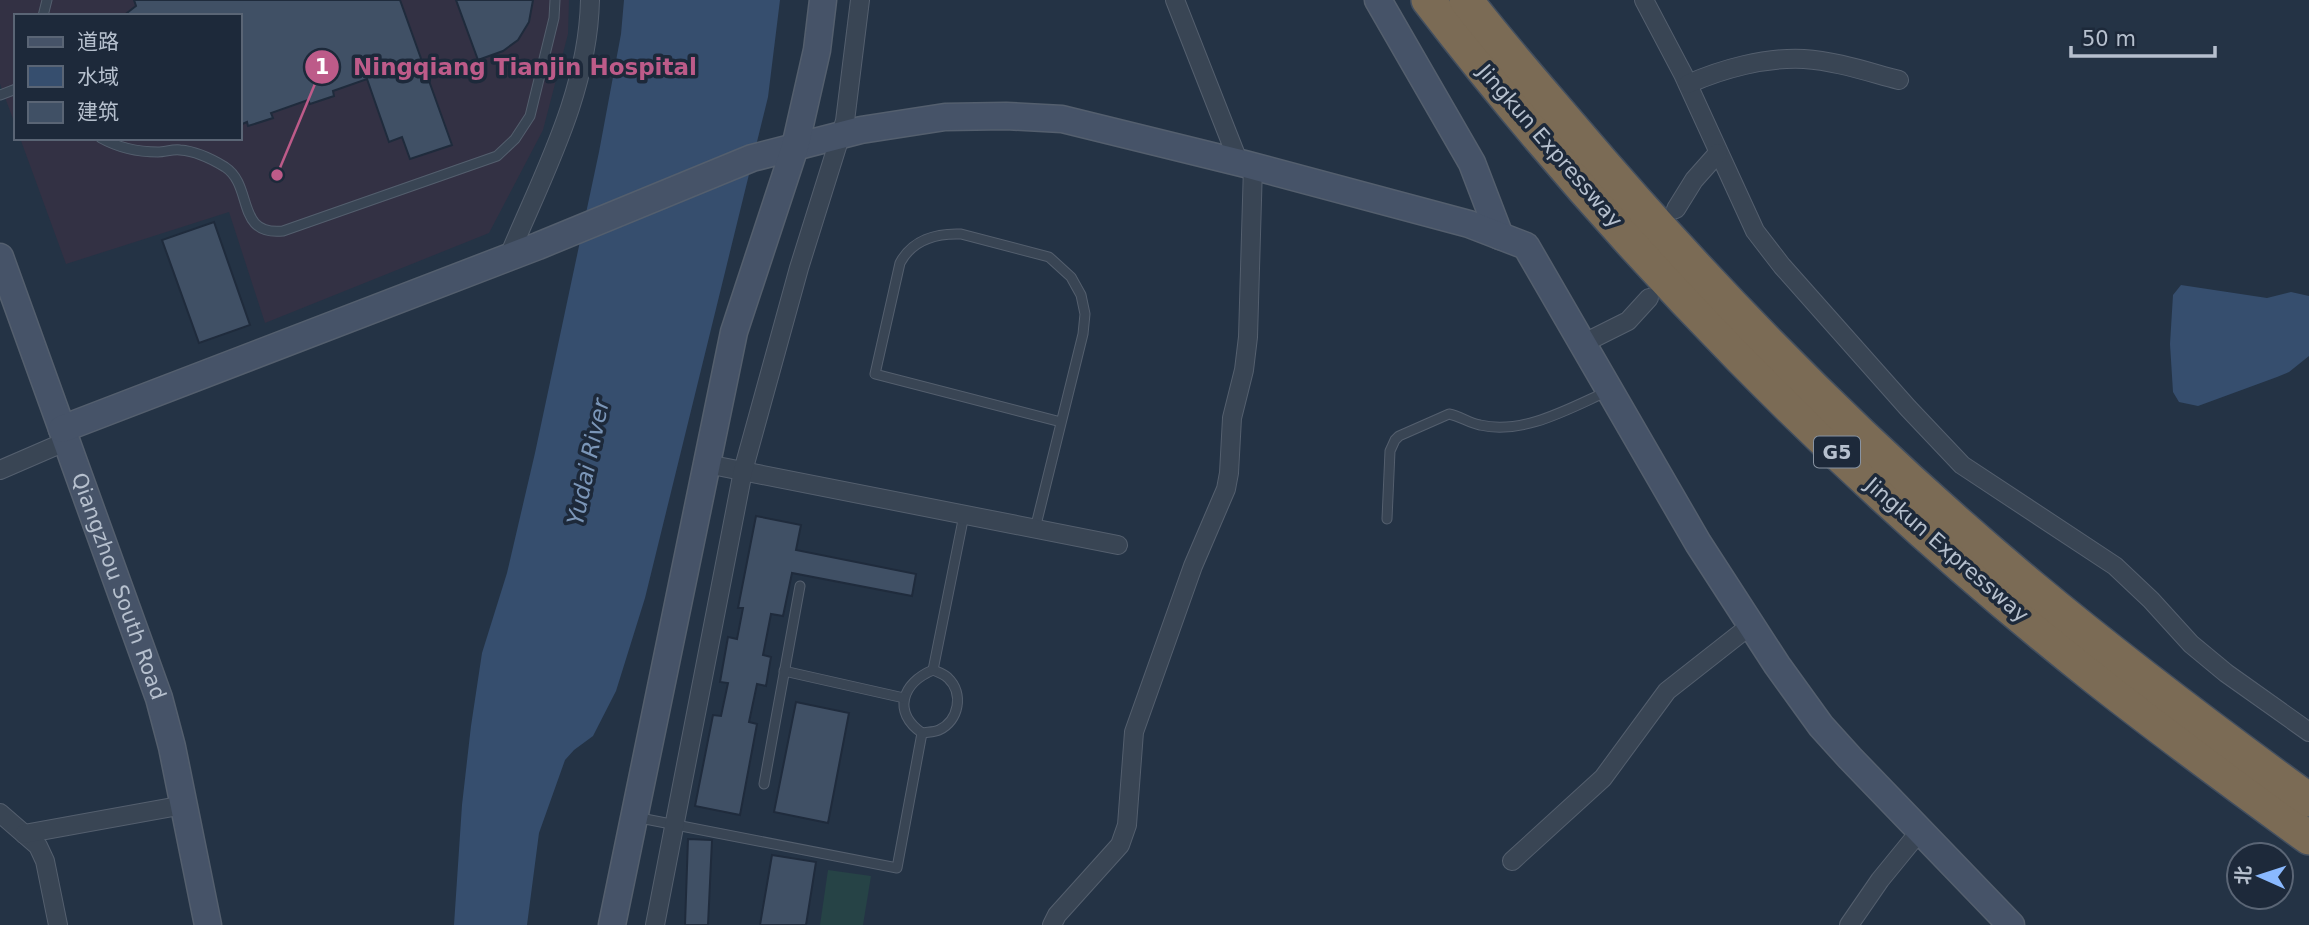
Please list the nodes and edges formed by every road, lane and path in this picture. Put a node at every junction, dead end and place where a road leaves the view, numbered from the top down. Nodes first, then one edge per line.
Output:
1 (555, 0) edge
2 (590, 0) edge
3 (823, 0) edge
4 (860, 0) edge
5 (1175, 0) edge
6 (1378, 0) edge
7 (1429, 0) edge
8 (1466, 0) edge
9 (1644, 0) edge
10 (1899, 80) dead end
11 (1688, 84) junction
12 (841, 135) junction
13 (107, 140) edge
14 (795, 147) junction
15 (1718, 153) junction
16 (1246, 165) junction
17 (1676, 209) dead end
18 (1500, 236) junction
19 (0, 257) edge
20 (508, 258) junction
21 (1649, 298) dead end
22 (1582, 344) junction
23 (1609, 391) junction
24 (1061, 422) junction
25 (65, 435) junction
26 (707, 464) junction
27 (0, 470) edge
28 (743, 471) junction
29 (964, 515) junction
30 (1387, 519) dead end
31 (1035, 529) junction
32 (1118, 545) dead end
33 (800, 586) dead end
34 (1751, 625) junction
35 (933, 670) junction
36 (785, 671) junction
37 (905, 698) junction
38 (2309, 732) edge
39 (922, 733) junction
40 (764, 784) dead end
41 (2309, 800) edge
42 (184, 805) junction
43 (0, 813) edge
44 (634, 817) junction
45 (674, 824) junction
46 (1920, 831) junction
47 (24, 834) junction
48 (2309, 838) edge
49 (1511, 861) dead end
50 (58, 925) edge
51 (208, 925) edge
52 (612, 925) edge
53 (655, 925) edge
54 (1052, 925) edge
55 (1849, 925) edge
56 (2011, 925) edge

1 - 13 lane
2 - 20 street
3 - 14 street
4 - 12 street
5 - 16 street
6 - 18 street
7 - 48 highway, Jingkun Expressway / G5
8 - 41 highway, Jingkun Expressway / G5
9 - 11 street
10 - 11 street
11 - 15 street
12 - 14 street
12 - 16 street
12 - 28 street
14 - 20 street
14 - 26 street
15 - 17 street
15 - 38 street
16 - 18 street
16 - 54 street
18 - 22 street
19 - 25 street, Qiangzhou South Road
20 - 25 street
21 - 22 street
22 - 23 street
23 - 30 lane
23 - 34 street
24 - 24 lane
24 - 31 lane
25 - 27 street
25 - 42 street, Qiangzhou South Road
26 - 28 street
26 - 44 street
28 - 29 street
28 - 45 street
29 - 31 street
29 - 35 lane
31 - 32 street
33 - 36 lane
34 - 46 street
34 - 49 street
35 - 37 lane
35 - 39 lane
36 - 37 lane
36 - 40 lane
37 - 39 lane
39 - 45 lane
42 - 47 street
42 - 51 street, Qiangzhou South Road
43 - 47 street
44 - 45 lane
44 - 52 street
45 - 53 street
46 - 55 street
46 - 56 street
47 - 50 street

